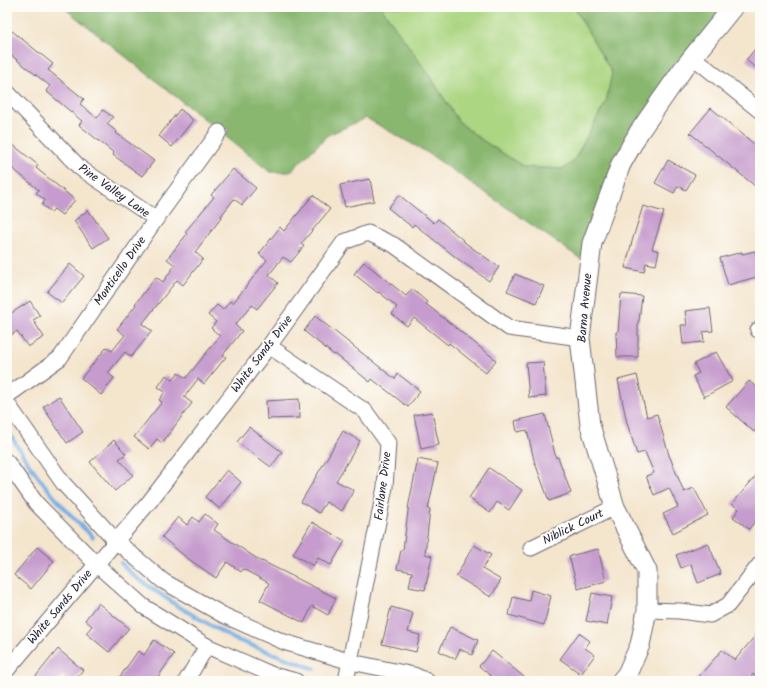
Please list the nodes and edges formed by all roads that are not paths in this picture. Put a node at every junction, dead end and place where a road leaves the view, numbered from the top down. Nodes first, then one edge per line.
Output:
1 (733, 7) edge
2 (693, 57) junction
3 (7, 92) edge
4 (760, 111) edge
5 (219, 132) dead end
6 (156, 219) junction
7 (580, 338) junction
8 (269, 346) junction
9 (7, 396) edge
10 (7, 403) edge
11 (7, 462) edge
12 (615, 507) junction
13 (116, 541) junction
14 (531, 548) dead end
15 (96, 564) junction
16 (760, 564) edge
17 (647, 610) junction
18 (207, 646) junction
19 (351, 662) junction
20 (7, 670) edge
21 (186, 681) edge
22 (296, 681) edge
23 (346, 681) edge
24 (428, 681) edge
25 (621, 681) edge

1 - 2 street, Barna Avenue
2 - 4 street
2 - 7 street, Barna Avenue
3 - 6 street, Pine Valley Lane
5 - 6 street, Monticello Drive
6 - 9 street, Monticello Drive
7 - 8 street, White Sands Drive
7 - 12 street, Barna Avenue
8 - 13 street, White Sands Drive
8 - 19 street, Fairlane Drive
10 - 13 street
11 - 15 street
12 - 14 street, Niblick Court
12 - 17 street, Barna Avenue
13 - 15 street, White Sands Drive
13 - 19 street
15 - 18 street
15 - 20 street, White Sands Drive
16 - 17 street
17 - 25 street, Barna Avenue
18 - 21 street
18 - 22 street
19 - 23 street, Fairlane Drive
19 - 24 street

